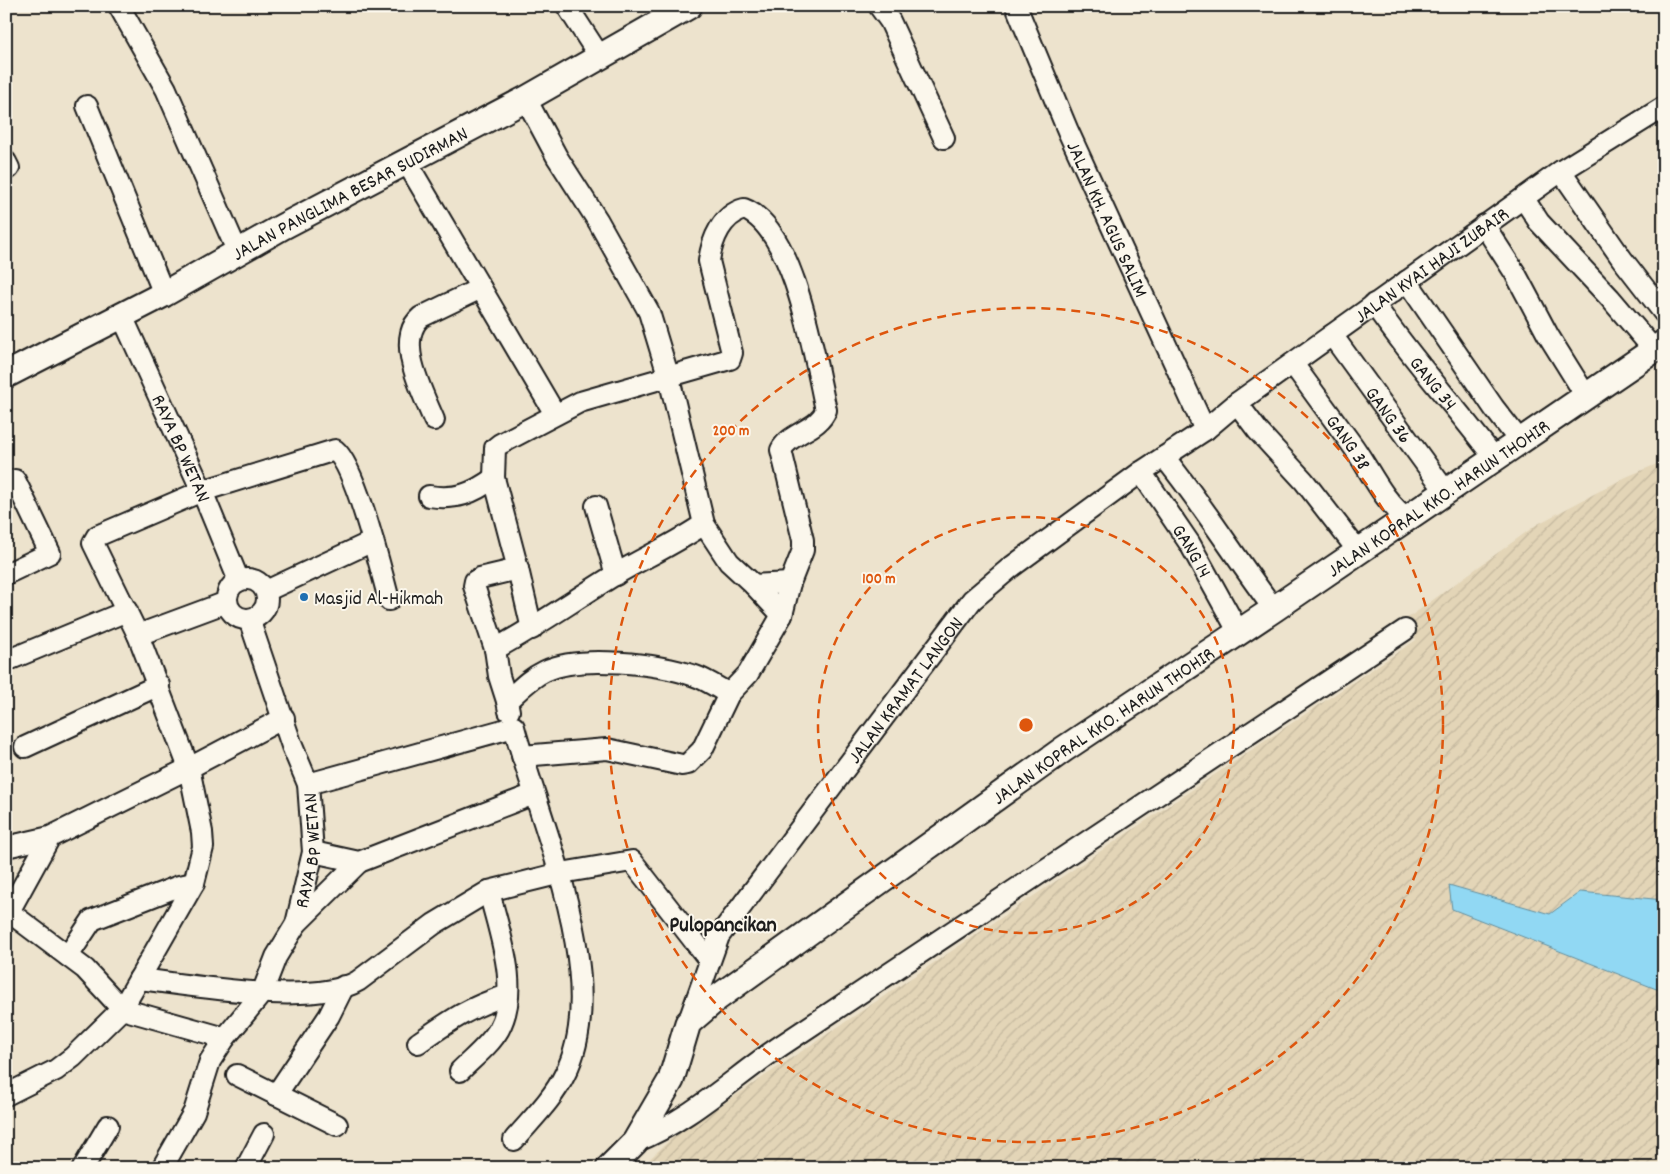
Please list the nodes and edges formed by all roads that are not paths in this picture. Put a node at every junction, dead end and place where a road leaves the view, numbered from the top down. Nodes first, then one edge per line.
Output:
1 (119, 6) edge
2 (567, 6) edge
3 (689, 6) edge
4 (879, 6) edge
5 (1016, 6) edge
6 (600, 57) junction
7 (526, 99) junction
8 (87, 106) dead end
9 (1663, 109) edge
10 (944, 138) dead end
11 (406, 161) junction
12 (6, 162) edge
13 (6, 169) edge
14 (1561, 171) junction
15 (1524, 199) junction
16 (1484, 225) junction
17 (238, 253) junction
18 (1407, 281) junction
19 (480, 288) junction
20 (164, 294) junction
21 (1374, 304) junction
22 (1664, 313) edge
23 (122, 316) junction
24 (1332, 335) junction
25 (1659, 346) edge
26 (1293, 364) junction
27 (7, 374) edge
28 (670, 378) junction
29 (1586, 396) junction
30 (1237, 403) junction
31 (555, 414) junction
32 (434, 420) dead end
33 (1205, 430) junction
34 (1519, 440) junction
35 (1164, 457) junction
36 (1495, 459) junction
37 (1141, 472) junction
38 (494, 478) junction
39 (6, 485) edge
40 (202, 491) junction
41 (1446, 492) junction
42 (429, 496) dead end
43 (596, 506) dead end
44 (1408, 518) junction
45 (704, 524) junction
46 (373, 541) junction
47 (1359, 552) junction
48 (518, 569) junction
49 (6, 574) edge
50 (616, 575) junction
51 (239, 581) junction
52 (790, 583) junction
53 (754, 585) junction
54 (266, 591) junction
55 (390, 600) dead end
56 (227, 602) junction
57 (1274, 609) junction
58 (127, 611) junction
59 (782, 615) junction
60 (249, 620) junction
61 (532, 629) junction
62 (1405, 630) dead end
63 (1239, 633) junction
64 (138, 636) junction
65 (495, 650) junction
66 (6, 661) edge
67 (159, 685) junction
68 (729, 694) junction
69 (507, 701) junction
70 (284, 718) junction
71 (514, 727) junction
72 (24, 747) dead end
73 (522, 756) junction
74 (189, 768) junction
75 (308, 784) junction
76 (534, 794) junction
77 (50, 837) junction
78 (6, 847) edge
79 (313, 852) junction
80 (359, 862) junction
81 (561, 873) junction
82 (194, 884) junction
83 (490, 891) junction
84 (8, 914) edge
85 (296, 924) junction
86 (68, 956) junction
87 (709, 960) junction
88 (139, 979) junction
89 (344, 986) junction
90 (262, 993) junction
91 (508, 995) junction
92 (122, 1009) junction
93 (688, 1023) junction
94 (224, 1038) junction
95 (418, 1044) dead end
96 (460, 1071) dead end
97 (237, 1075) dead end
98 (6, 1095) edge
99 (276, 1095) junction
100 (108, 1126) dead end
101 (337, 1126) dead end
102 (264, 1134) dead end
103 (514, 1140) dead end
104 (636, 1142) junction
105 (251, 1166) edge
106 (83, 1168) edge
107 (162, 1168) edge
108 (609, 1168) edge

1 - 17 street
2 - 6 street
3 - 6 main road, JALAN PANGLIMA BESAR SUDIRMAN
4 - 10 street
5 - 33 street, JALAN KH. AGUS SALIM
6 - 7 main road, JALAN PANGLIMA BESAR SUDIRMAN
7 - 11 main road, JALAN PANGLIMA BESAR SUDIRMAN
7 - 28 street
8 - 20 street
9 - 14 street, JALAN KYAI HAJI ZUBAIR
11 - 17 main road, JALAN PANGLIMA BESAR SUDIRMAN
11 - 19 street
12 - 13 street
14 - 15 street, JALAN KYAI HAJI ZUBAIR
14 - 22 street
15 - 16 street, JALAN KYAI HAJI ZUBAIR
15 - 25 street
16 - 18 street, JALAN KYAI HAJI ZUBAIR
16 - 29 street
17 - 20 main road, JALAN PANGLIMA BESAR SUDIRMAN
18 - 21 street, JALAN KYAI HAJI ZUBAIR
18 - 34 street
19 - 31 street
19 - 32 street
20 - 23 main road, JALAN PANGLIMA BESAR SUDIRMAN
21 - 24 street, JALAN KYAI HAJI ZUBAIR
21 - 36 street, GANG 34
23 - 27 main road, JALAN PANGLIMA BESAR SUDIRMAN
23 - 40 street, RAYA BP WETAN
24 - 26 street, JALAN KYAI HAJI ZUBAIR
24 - 41 street, GANG 36
25 - 29 main road, JALAN KOPRAL KKO. HARUN THOHIR
26 - 30 street, JALAN KYAI HAJI ZUBAIR
26 - 44 street, GANG 38
28 - 31 street
28 - 45 street
28 - 52 street
29 - 34 main road, JALAN KOPRAL KKO. HARUN THOHIR
30 - 33 street, JALAN KYAI HAJI ZUBAIR
30 - 47 street
31 - 38 street
33 - 35 street, JALAN KRAMAT LANGON
34 - 36 main road, JALAN KOPRAL KKO. HARUN THOHIR
35 - 37 street, JALAN KRAMAT LANGON
35 - 57 street
36 - 41 main road, JALAN KOPRAL KKO. HARUN THOHIR
37 - 63 street, GANG 14
37 - 87 street, JALAN KRAMAT LANGON
38 - 42 street
38 - 48 street
39 - 49 street
40 - 46 street
40 - 51 street, RAYA BP WETAN
40 - 58 street
41 - 44 main road, JALAN KOPRAL KKO. HARUN THOHIR
43 - 50 street
44 - 47 main road, JALAN KOPRAL KKO. HARUN THOHIR
45 - 50 street
45 - 53 street
46 - 54 street
46 - 55 street
47 - 57 main road, JALAN KOPRAL KKO. HARUN THOHIR
48 - 61 street
48 - 65 street
50 - 61 street
51 - 54 street
51 - 56 street
52 - 53 street
52 - 59 street
53 - 59 street
54 - 60 street
56 - 60 street
56 - 64 street
57 - 63 main road, JALAN KOPRAL KKO. HARUN THOHIR
58 - 64 street
58 - 66 street
59 - 68 street
60 - 70 street, RAYA BP WETAN
61 - 65 street
62 - 104 street
63 - 93 main road, JALAN KOPRAL KKO. HARUN THOHIR
64 - 67 street
65 - 69 street
67 - 72 street
67 - 74 street
68 - 69 street
68 - 73 street
69 - 71 street
70 - 74 street
70 - 75 street, RAYA BP WETAN
71 - 73 street
71 - 75 street
73 - 76 street
74 - 77 street
74 - 82 street
75 - 79 street, RAYA BP WETAN
76 - 80 street
76 - 81 street
77 - 78 street
77 - 84 street
79 - 80 street
79 - 85 street, RAYA BP WETAN
80 - 85 street
81 - 83 street
81 - 87 street
81 - 103 street
82 - 86 street
82 - 88 street
83 - 89 street
83 - 91 street
84 - 86 street
85 - 90 street, RAYA BP WETAN
86 - 92 street
87 - 93 street, JALAN KRAMAT LANGON
88 - 90 street
88 - 92 street
89 - 90 street
89 - 99 street
90 - 94 street, RAYA BP WETAN
91 - 95 street
91 - 96 street
92 - 94 street
92 - 98 street
93 - 104 main road
94 - 107 street, RAYA BP WETAN
97 - 99 street
99 - 101 street
100 - 106 street
102 - 105 street
104 - 108 main road

